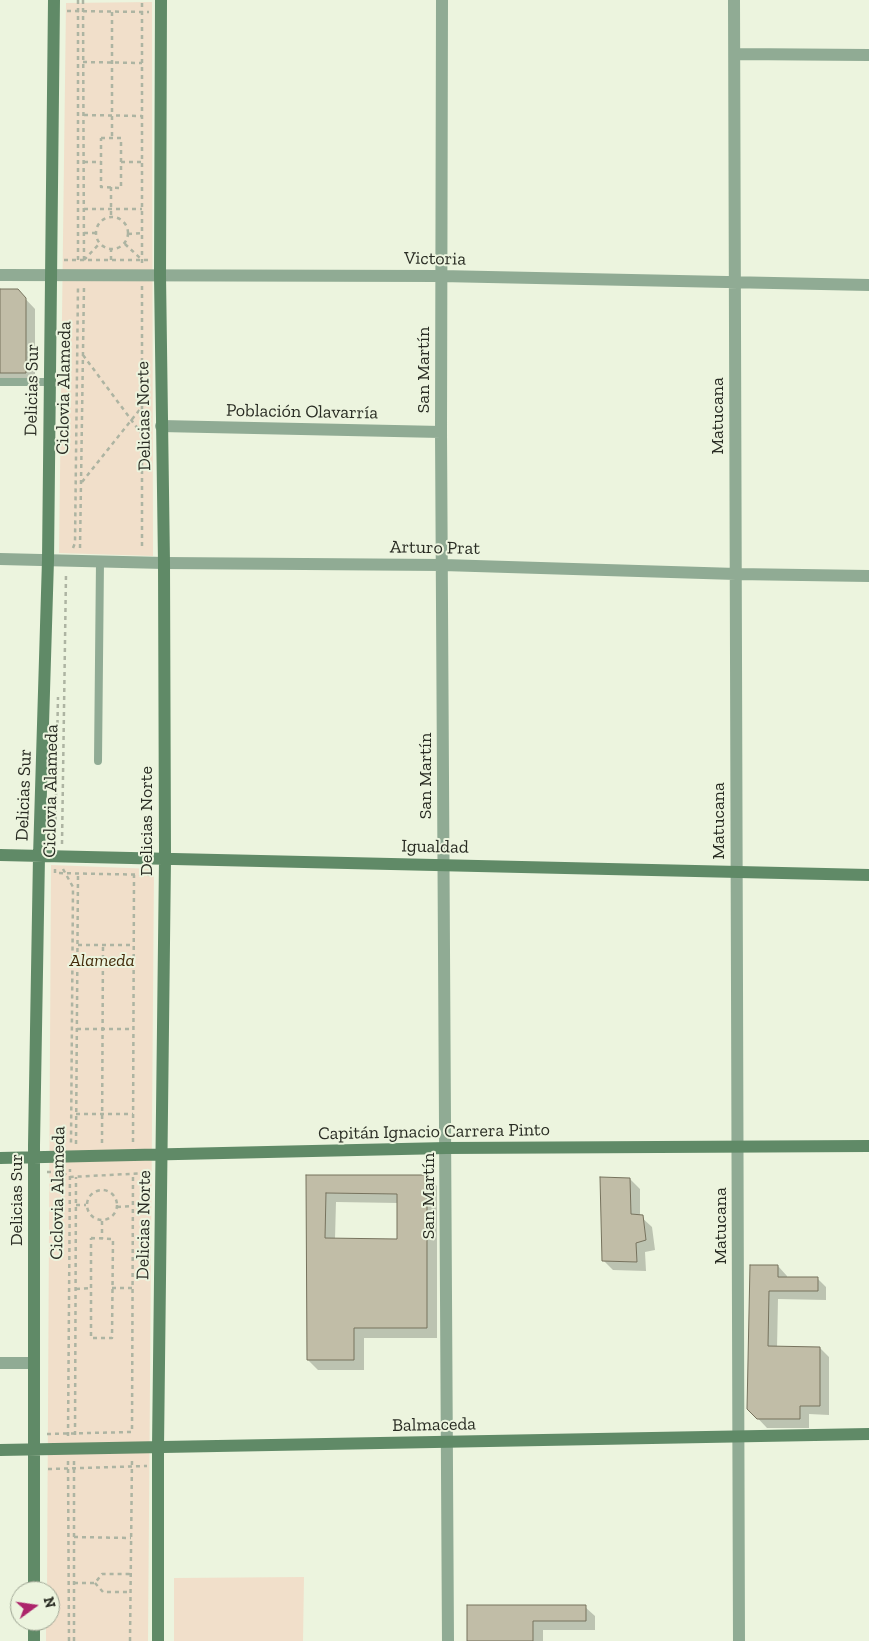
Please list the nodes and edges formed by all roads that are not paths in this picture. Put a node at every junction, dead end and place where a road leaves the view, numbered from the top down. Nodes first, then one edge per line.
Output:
1 (442, 0) edge
2 (734, 0) edge
3 (54, 6) edge
4 (161, 6) edge
5 (735, 54) junction
6 (869, 55) edge
7 (0, 275) edge
8 (51, 275) junction
9 (160, 275) junction
10 (441, 276) junction
11 (735, 282) junction
12 (869, 285) edge
13 (0, 382) edge
14 (50, 382) junction
15 (161, 426) junction
16 (441, 432) junction
17 (0, 559) edge
18 (48, 560) junction
19 (100, 561) junction
20 (164, 563) junction
21 (443, 565) junction
22 (736, 574) junction
23 (869, 576) edge
24 (98, 761) dead end
25 (0, 855) edge
26 (40, 856) junction
27 (165, 859) junction
28 (444, 865) junction
29 (736, 872) junction
30 (869, 875) edge
31 (869, 1146) edge
32 (446, 1148) junction
33 (738, 1148) junction
34 (162, 1153) junction
35 (0, 1158) edge
36 (34, 1158) junction
37 (0, 1363) edge
38 (34, 1363) junction
39 (869, 1434) edge
40 (739, 1437) junction
41 (448, 1442) junction
42 (158, 1447) junction
43 (34, 1449) junction
44 (0, 1450) edge
45 (34, 1581) edge
46 (158, 1641) edge
47 (448, 1641) edge
48 (739, 1641) edge

1 - 10 street, San Martín
2 - 5 street, Matucana
3 - 8 street, Delicias Sur
4 - 9 street, Delicias Norte
5 - 6 street
5 - 11 street, Matucana
7 - 8 street, Victoria
8 - 9 street, Victoria
8 - 14 street, Delicias Sur
9 - 10 street, Victoria
9 - 15 street, Delicias Norte
10 - 11 street, Victoria
10 - 16 street, San Martín
11 - 12 street, Victoria
11 - 22 street, Matucana
13 - 14 lane
14 - 18 street, Delicias Sur
15 - 16 street, Población Olavarría
15 - 20 street, Delicias Norte
16 - 21 street, San Martín
17 - 18 street, Arturo Prat
18 - 19 street, Arturo Prat
18 - 26 street, Delicias Sur
19 - 20 street, Arturo Prat
19 - 24 lane
20 - 21 street, Arturo Prat
20 - 27 street, Delicias Norte
21 - 22 street, Arturo Prat
21 - 28 street, San Martín
22 - 23 street, Arturo Prat
22 - 29 street, Matucana
25 - 26 street, Igualdad
26 - 27 street, Igualdad
26 - 36 street, Delicias Sur
27 - 28 street, Igualdad
27 - 34 street, Delicias Norte
28 - 29 street, Igualdad
28 - 32 street, San Martín
29 - 30 street, Igualdad
29 - 33 street, Matucana
31 - 33 street, Capitán Ignacio Carrera Pinto
32 - 33 street, Capitán Ignacio Carrera Pinto
32 - 34 street, Capitán Ignacio Carrera Pinto
32 - 41 street, San Martín
33 - 40 street, Matucana
34 - 36 street, Capitán Ignacio Carrera Pinto
34 - 42 street, Delicias Norte
35 - 36 street, Capitán Ignacio Carrera Pinto
36 - 38 street, Delicias Sur
37 - 38 street
38 - 43 street, Delicias Sur
39 - 40 street, Balmaceda
40 - 41 street, Balmaceda
40 - 48 street, Matucana
41 - 42 street, Balmaceda
41 - 47 street, San Martín
42 - 43 street, Balmaceda
42 - 46 street, Delicias Norte
43 - 44 street, Balmaceda
43 - 45 street, Delicias Sur

